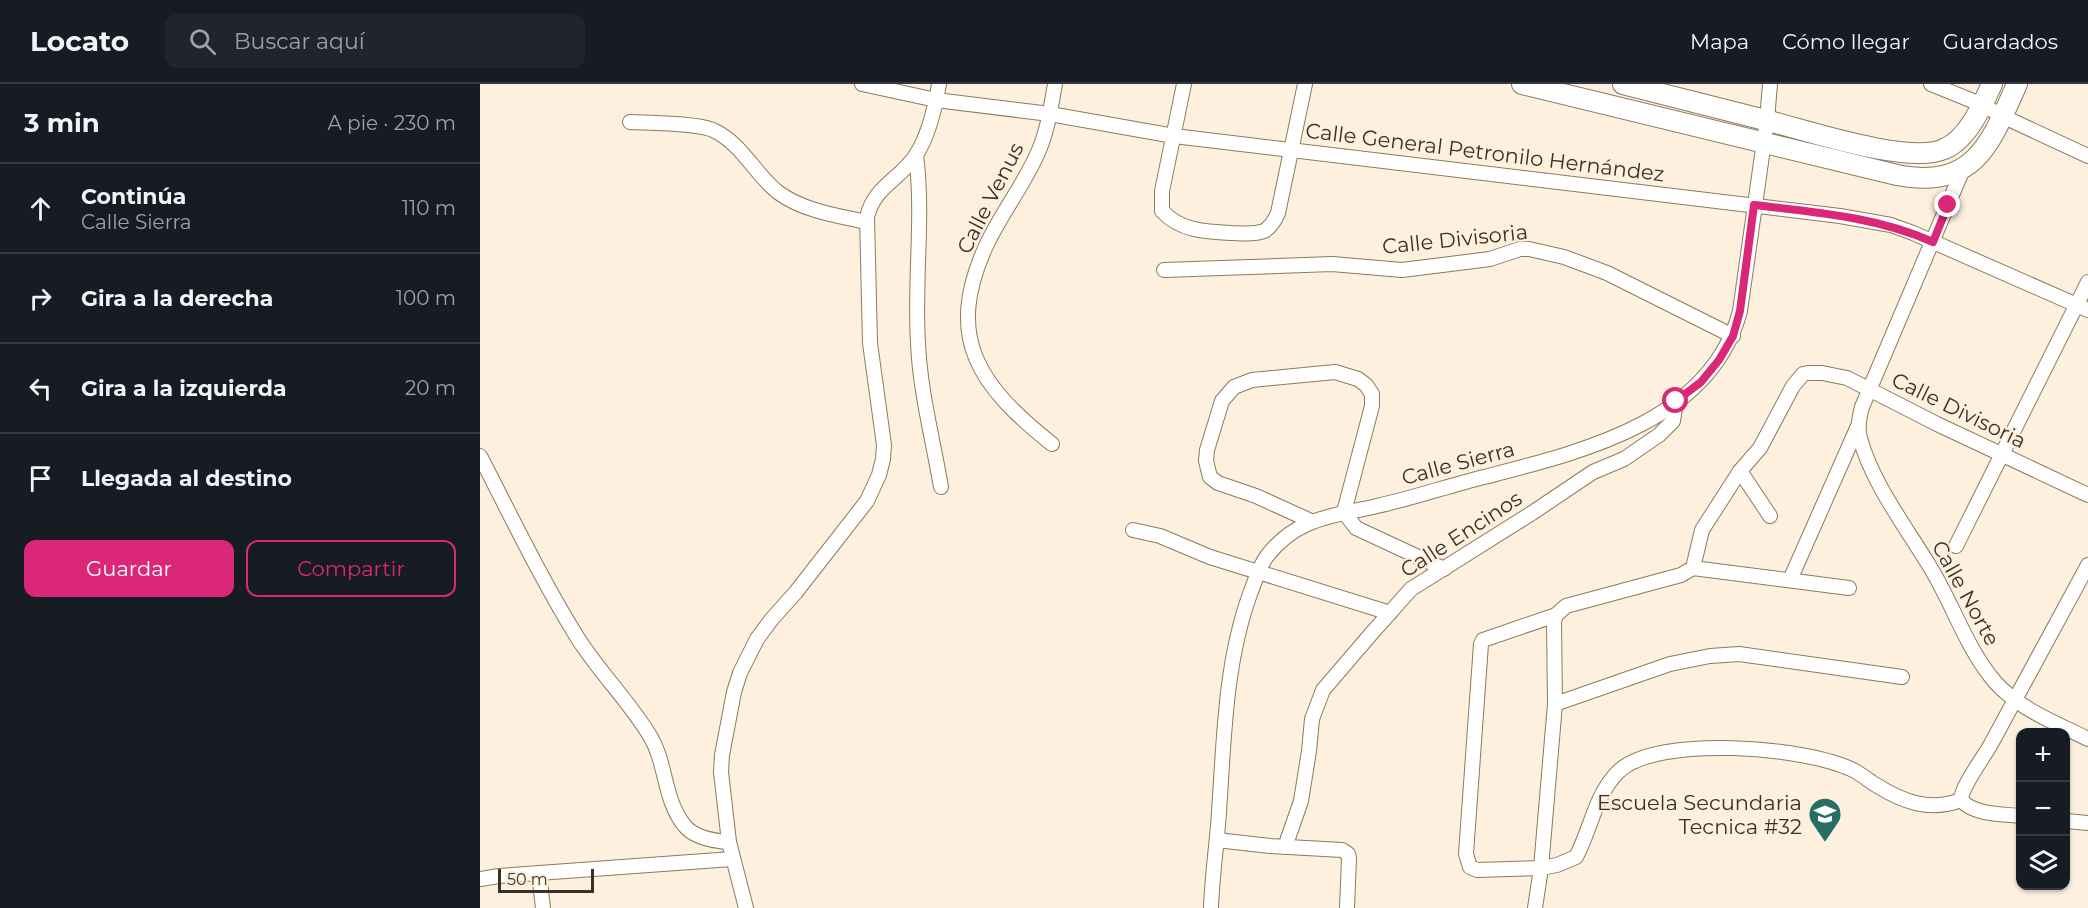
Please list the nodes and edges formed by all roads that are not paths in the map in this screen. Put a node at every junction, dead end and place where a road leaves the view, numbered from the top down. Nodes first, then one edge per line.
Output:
1 (862, 84) edge
2 (939, 84) edge
3 (1056, 84) edge
4 (1184, 84) edge
5 (1305, 84) edge
6 (1522, 84) edge
7 (1623, 84) edge
8 (1770, 84) edge
9 (1931, 84) edge
10 (1992, 84) edge
11 (2017, 84) edge
12 (936, 100) junction
13 (1983, 105) junction
14 (1050, 114) junction
15 (2002, 116) junction
16 (1767, 120) junction
17 (630, 122) dead end
18 (1174, 136) junction
19 (1763, 142) junction
20 (1292, 150) junction
21 (916, 155) junction
22 (2088, 156) edge
23 (1963, 169) junction
24 (1754, 205) junction
25 (867, 222) junction
26 (1933, 242) junction
27 (1164, 270) dead end
28 (2088, 282) edge
29 (2082, 308) edge
30 (1733, 336) junction
31 (1869, 390) junction
32 (1676, 401) junction
33 (1858, 424) junction
34 (1052, 444) dead end
35 (2002, 454) junction
36 (480, 456) edge
37 (1740, 471) junction
38 (942, 488) dead end
39 (2088, 495) edge
40 (1344, 512) junction
41 (1770, 516) dead end
42 (1311, 521) junction
43 (1133, 530) dead end
44 (1956, 546) dead end
45 (2088, 565) edge
46 (1693, 567) junction
47 (1444, 569) junction
48 (1258, 572) junction
49 (1790, 580) junction
50 (1848, 588) dead end
51 (1390, 613) junction
52 (1556, 615) junction
53 (1902, 676) dead end
54 (2015, 701) junction
55 (1555, 704) junction
56 (2088, 739) edge
57 (1961, 800) junction
58 (2016, 815) edge
59 (2070, 822) edge
60 (2088, 823) edge
61 (1217, 840) junction
62 (729, 842) junction
63 (1285, 848) junction
64 (732, 859) junction
65 (1541, 868) junction
66 (539, 873) junction
67 (480, 879) edge
68 (543, 908) edge
69 (746, 908) edge
70 (1211, 908) edge
71 (1347, 908) edge
72 (1535, 908) edge

1 - 12 street, Calle General Petronilo Hernández
2 - 12 street
3 - 14 street, Calle Venus
4 - 18 street
5 - 20 street
6 - 19 main road
7 - 16 main road
8 - 16 street, Calle Sierra
9 - 13 street
10 - 13 main road
11 - 15 main road
12 - 14 street, Calle General Petronilo Hernández
12 - 21 street
13 - 15 street
13 - 16 main road
14 - 18 street, Calle General Petronilo Hernández
14 - 34 street, Calle Venus
15 - 22 street
15 - 23 main road
16 - 19 street, Calle Sierra
17 - 25 street
18 - 20 street, Calle General Petronilo Hernández
18 - 20 street
19 - 23 main road
19 - 24 street, Calle Sierra
20 - 24 street, Calle General Petronilo Hernández
21 - 25 street
21 - 38 street
23 - 26 street
24 - 26 street, Calle General Petronilo Hernández
24 - 30 street, Calle Sierra
25 - 62 street
26 - 29 street, Calle General Petronilo Hernández
26 - 31 street
27 - 30 street, Calle Divisoria
28 - 29 street
29 - 35 street
30 - 32 street, Calle Sierra
31 - 33 street
31 - 35 street, Calle Divisoria
31 - 37 street, Calle Divisoria
32 - 40 street, Calle Sierra
32 - 47 street, Calle Encinos
33 - 49 street
33 - 54 street, Calle Norte
35 - 39 street, Calle Divisoria
35 - 44 street
36 - 62 street
37 - 41 street
37 - 46 street
40 - 42 street, Calle Sierra
40 - 42 street
40 - 47 street
42 - 48 street, Calle Sierra
43 - 48 street
45 - 54 street
46 - 49 street
46 - 52 street
47 - 51 street, Calle Encinos
48 - 51 street
48 - 61 street, Calle Sierra
49 - 50 street
51 - 63 street, Calle Encinos
52 - 55 street
52 - 65 street
53 - 55 street
54 - 56 street, Calle Norte
54 - 57 street
55 - 65 street
57 - 58 street
57 - 65 street
59 - 60 street
61 - 63 street
61 - 70 street, Calle Sierra
62 - 64 street
63 - 71 street
64 - 66 street
64 - 69 street
65 - 72 street
66 - 67 street
66 - 68 street

